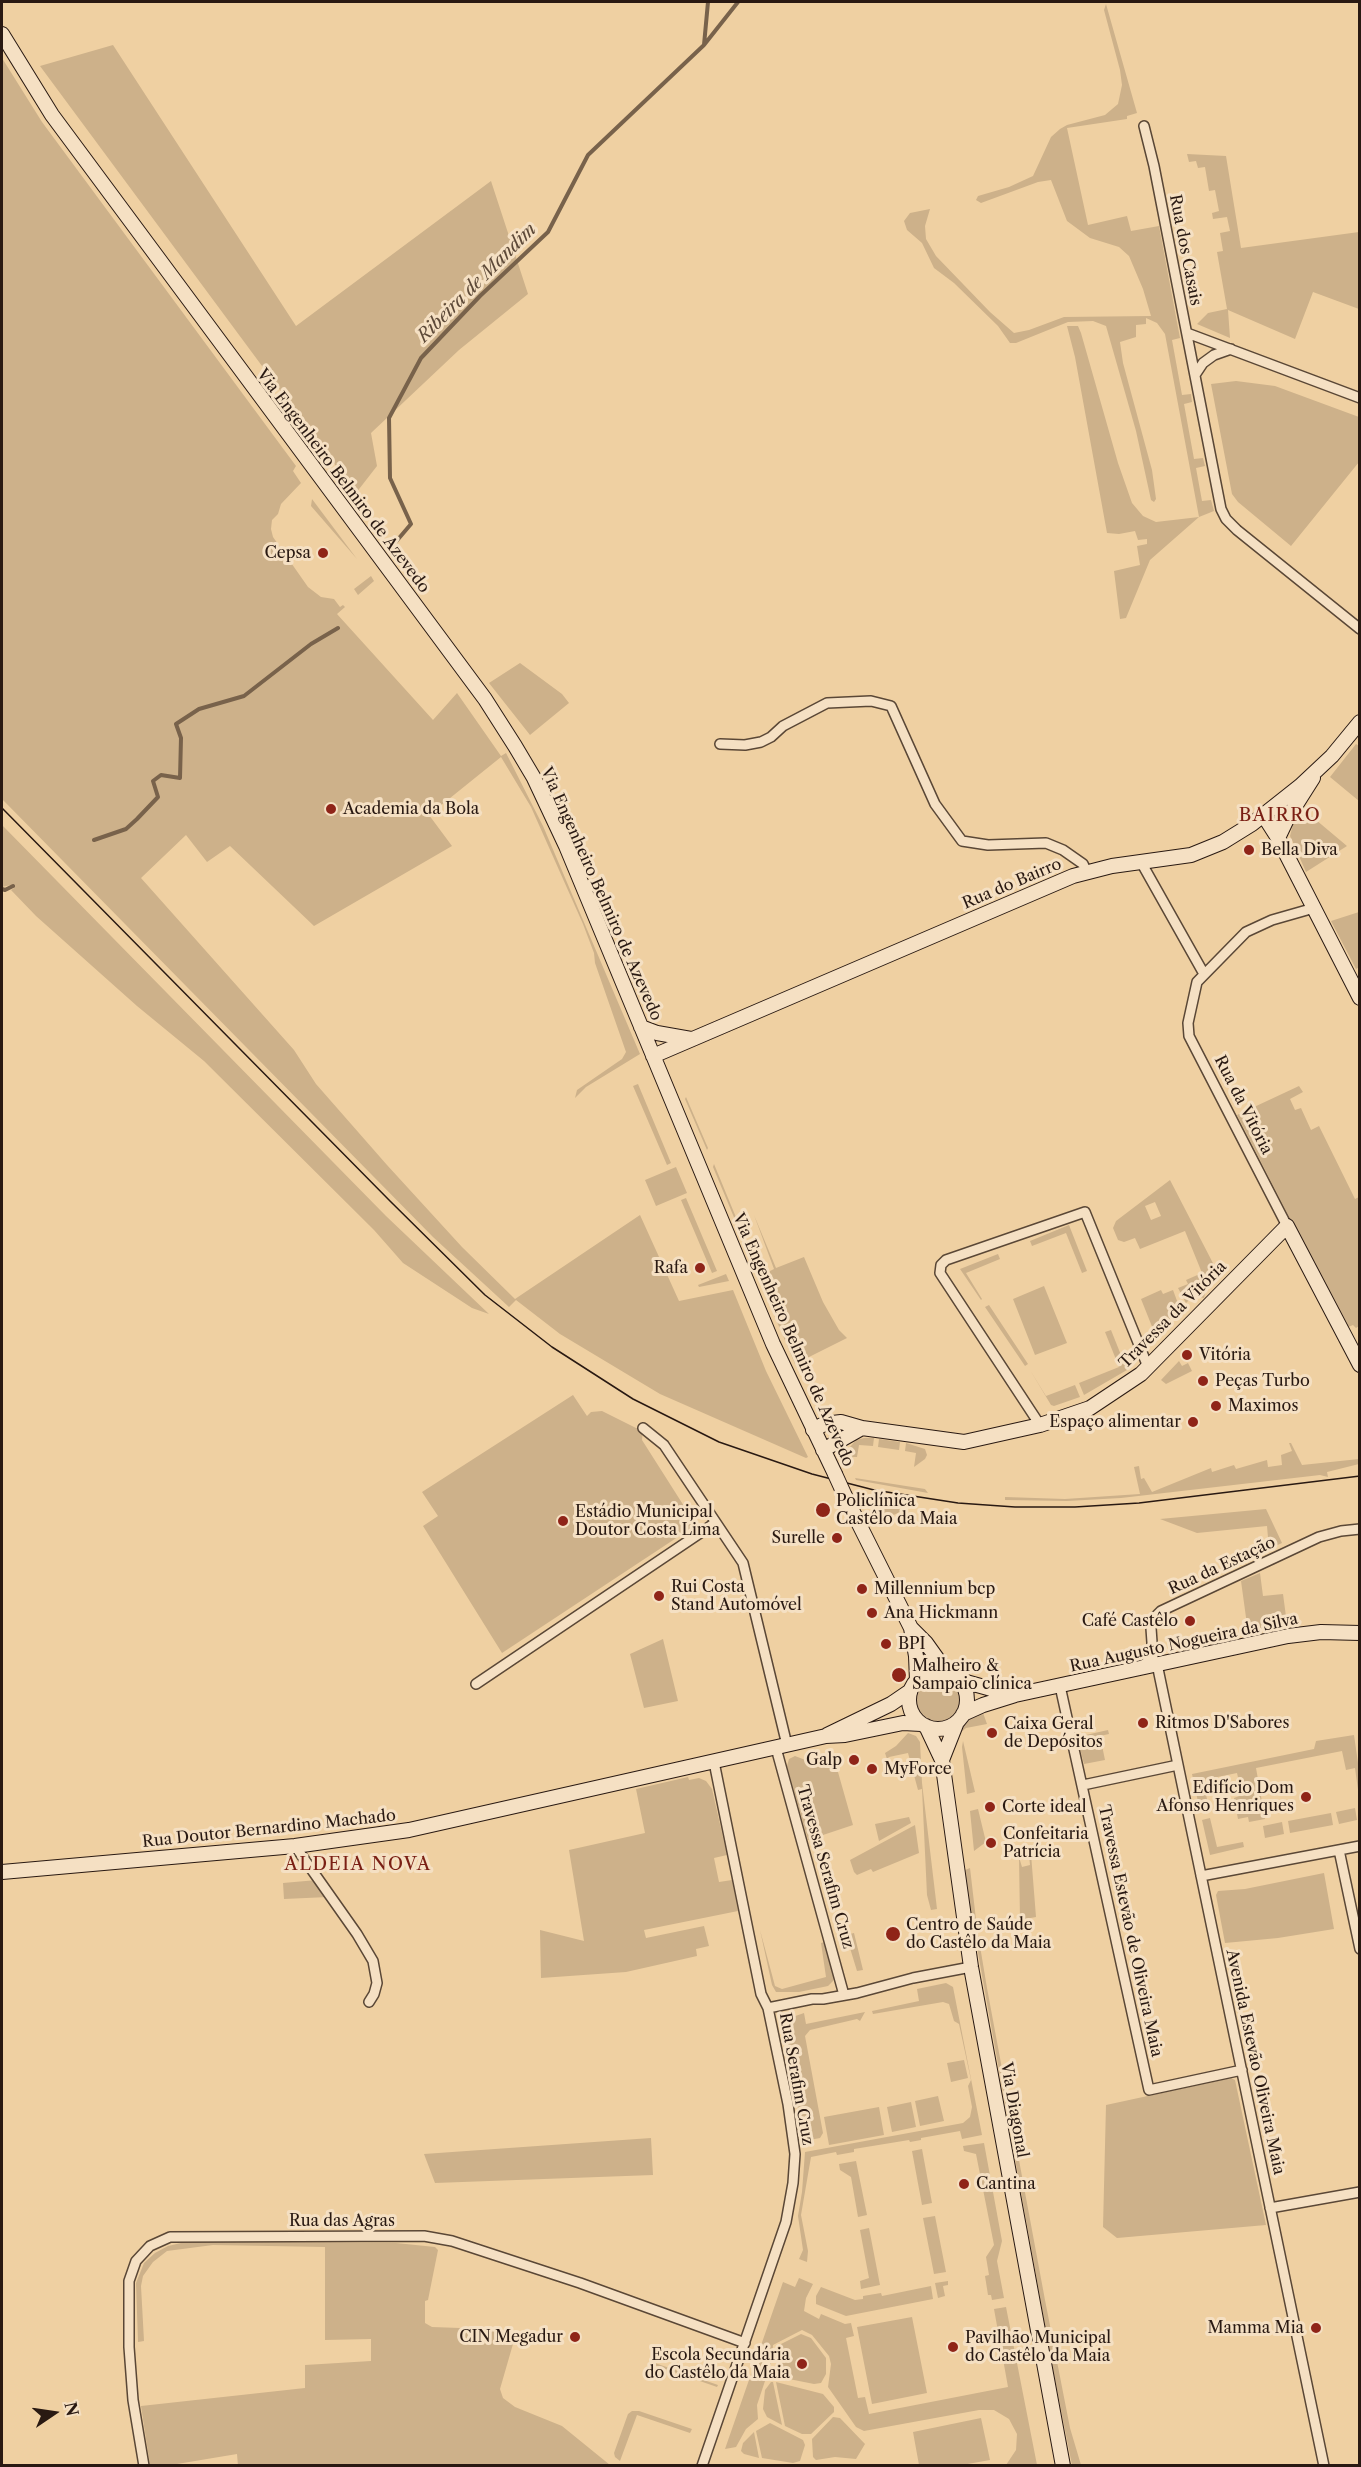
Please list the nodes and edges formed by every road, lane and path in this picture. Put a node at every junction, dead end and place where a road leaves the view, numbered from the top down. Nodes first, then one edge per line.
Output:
1 (2, 34) edge
2 (1144, 126) dead end
3 (1186, 333) junction
4 (1232, 349) junction
5 (1195, 375) junction
6 (1359, 398) edge
7 (1359, 629) edge
8 (1359, 722) edge
9 (720, 744) dead end
10 (1318, 769) junction
11 (1264, 816) junction
12 (1278, 838) junction
13 (1141, 862) junction
14 (1087, 872) junction
15 (1314, 908) junction
16 (1204, 974) junction
17 (1359, 998) edge
18 (641, 1027) junction
19 (693, 1039) junction
20 (653, 1056) junction
21 (1287, 1226) junction
22 (1359, 1365) edge
23 (1148, 1367) junction
24 (1040, 1425) junction
25 (643, 1428) dead end
26 (862, 1428) junction
27 (813, 1430) junction
28 (823, 1450) junction
29 (715, 1523) junction
30 (1359, 1528) edge
31 (911, 1628) junction
32 (1359, 1633) edge
33 (1157, 1664) junction
34 (1140, 1668) junction
35 (946, 1671) junction
36 (959, 1680) junction
37 (476, 1684) dead end
38 (913, 1685) junction
39 (1060, 1686) junction
40 (1015, 1695) junction
41 (960, 1718) junction
42 (923, 1725) junction
43 (826, 1736) junction
44 (781, 1747) junction
45 (942, 1760) junction
46 (714, 1762) junction
47 (1178, 1765) junction
48 (1083, 1785) junction
49 (295, 1846) junction
50 (1359, 1846) edge
51 (1339, 1850) junction
52 (2, 1872) edge
53 (1202, 1876) junction
54 (1359, 1949) edge
55 (971, 1967) junction
56 (844, 1995) junction
57 (369, 2002) dead end
58 (768, 2008) junction
59 (1242, 2070) junction
60 (1359, 2192) edge
61 (1270, 2208) junction
62 (745, 2343) junction
63 (144, 2466) edge
64 (702, 2466) edge
65 (1063, 2466) edge
66 (1324, 2466) edge

1 - 18 main road, Via Engenheiro Belmiro de Azevedo
2 - 3 street, Rua dos Casais
3 - 4 street
3 - 5 street, Rua dos Casais
4 - 5 street
4 - 6 street
5 - 7 street, Rua dos Casais
8 - 10 main road, Rua do Bairro
9 - 14 street
10 - 11 main road, Rua do Bairro
10 - 12 main road
11 - 12 main road
11 - 13 main road, Rua do Bairro
12 - 15 main road
13 - 14 main road, Rua do Bairro
13 - 16 street
14 - 19 main road, Rua do Bairro
15 - 16 street, Rua da Vitória
15 - 17 main road
16 - 21 street, Rua da Vitória
18 - 19 main road
18 - 20 main road, Via Engenheiro Belmiro de Azevedo
19 - 20 main road, Rua do Bairro
20 - 27 main road, Via Engenheiro Belmiro de Azevedo
21 - 22 main road, Rua da Vitória
21 - 23 main road, Travessa da Vitória
23 - 24 main road, Travessa da Vitória
23 - 24 street
24 - 26 main road, Travessa da Vitória
25 - 29 street, Travessa Serafim Cruz
26 - 27 main road, Travessa da Vitória
26 - 28 main road
27 - 28 main road, Via Engenheiro Belmiro de Azevedo
28 - 31 main road, Via Engenheiro Belmiro de Azevedo, bridge
29 - 37 street
29 - 44 street, Travessa Serafim Cruz
30 - 34 street, Rua da Estação
31 - 35 main road, Via Engenheiro Belmiro de Azevedo
31 - 38 main road, Via Engenheiro Belmiro de Azevedo
32 - 33 main road, Rua Augusto Nogueira da Silva
33 - 34 main road, Rua Augusto Nogueira da Silva
33 - 47 street, Avenida Estevão Oliveira Maia
34 - 39 main road, Rua Augusto Nogueira da Silva
35 - 36 main road
35 - 38 main road
36 - 40 main road, Rua Augusto Nogueira da Silva
36 - 41 main road
38 - 42 main road
38 - 43 main road
39 - 40 main road, Rua Augusto Nogueira da Silva
39 - 48 street, Travessa Estevão de Oliveira Maia
40 - 41 main road, Rua Augusto Nogueira da Silva
41 - 42 main road
41 - 45 main road, Via Diagonal
42 - 43 main road
42 - 45 main road, Via Diagonal
43 - 44 main road
44 - 46 main road
44 - 56 street, Travessa Serafim Cruz
45 - 55 main road, Via Diagonal
46 - 49 main road, Rua Doutor Bernardino Machado
46 - 58 street, Rua Serafim Cruz
47 - 48 street
47 - 53 street, Avenida Estevão Oliveira Maia
48 - 59 street, Travessa Estevão de Oliveira Maia
49 - 52 main road, Rua Doutor Bernardino Machado
49 - 57 street
50 - 51 street
51 - 53 street
51 - 54 street
53 - 59 street, Avenida Estevão Oliveira Maia
55 - 56 street
55 - 65 main road, Via Diagonal
56 - 58 street
58 - 62 street, Rua Serafim Cruz
59 - 61 street, Avenida Estevão Oliveira Maia
60 - 61 street
61 - 66 street, Avenida Estevão Oliveira Maia
62 - 63 street, Rua das Agras
62 - 64 street, Rua Serafim Cruz

